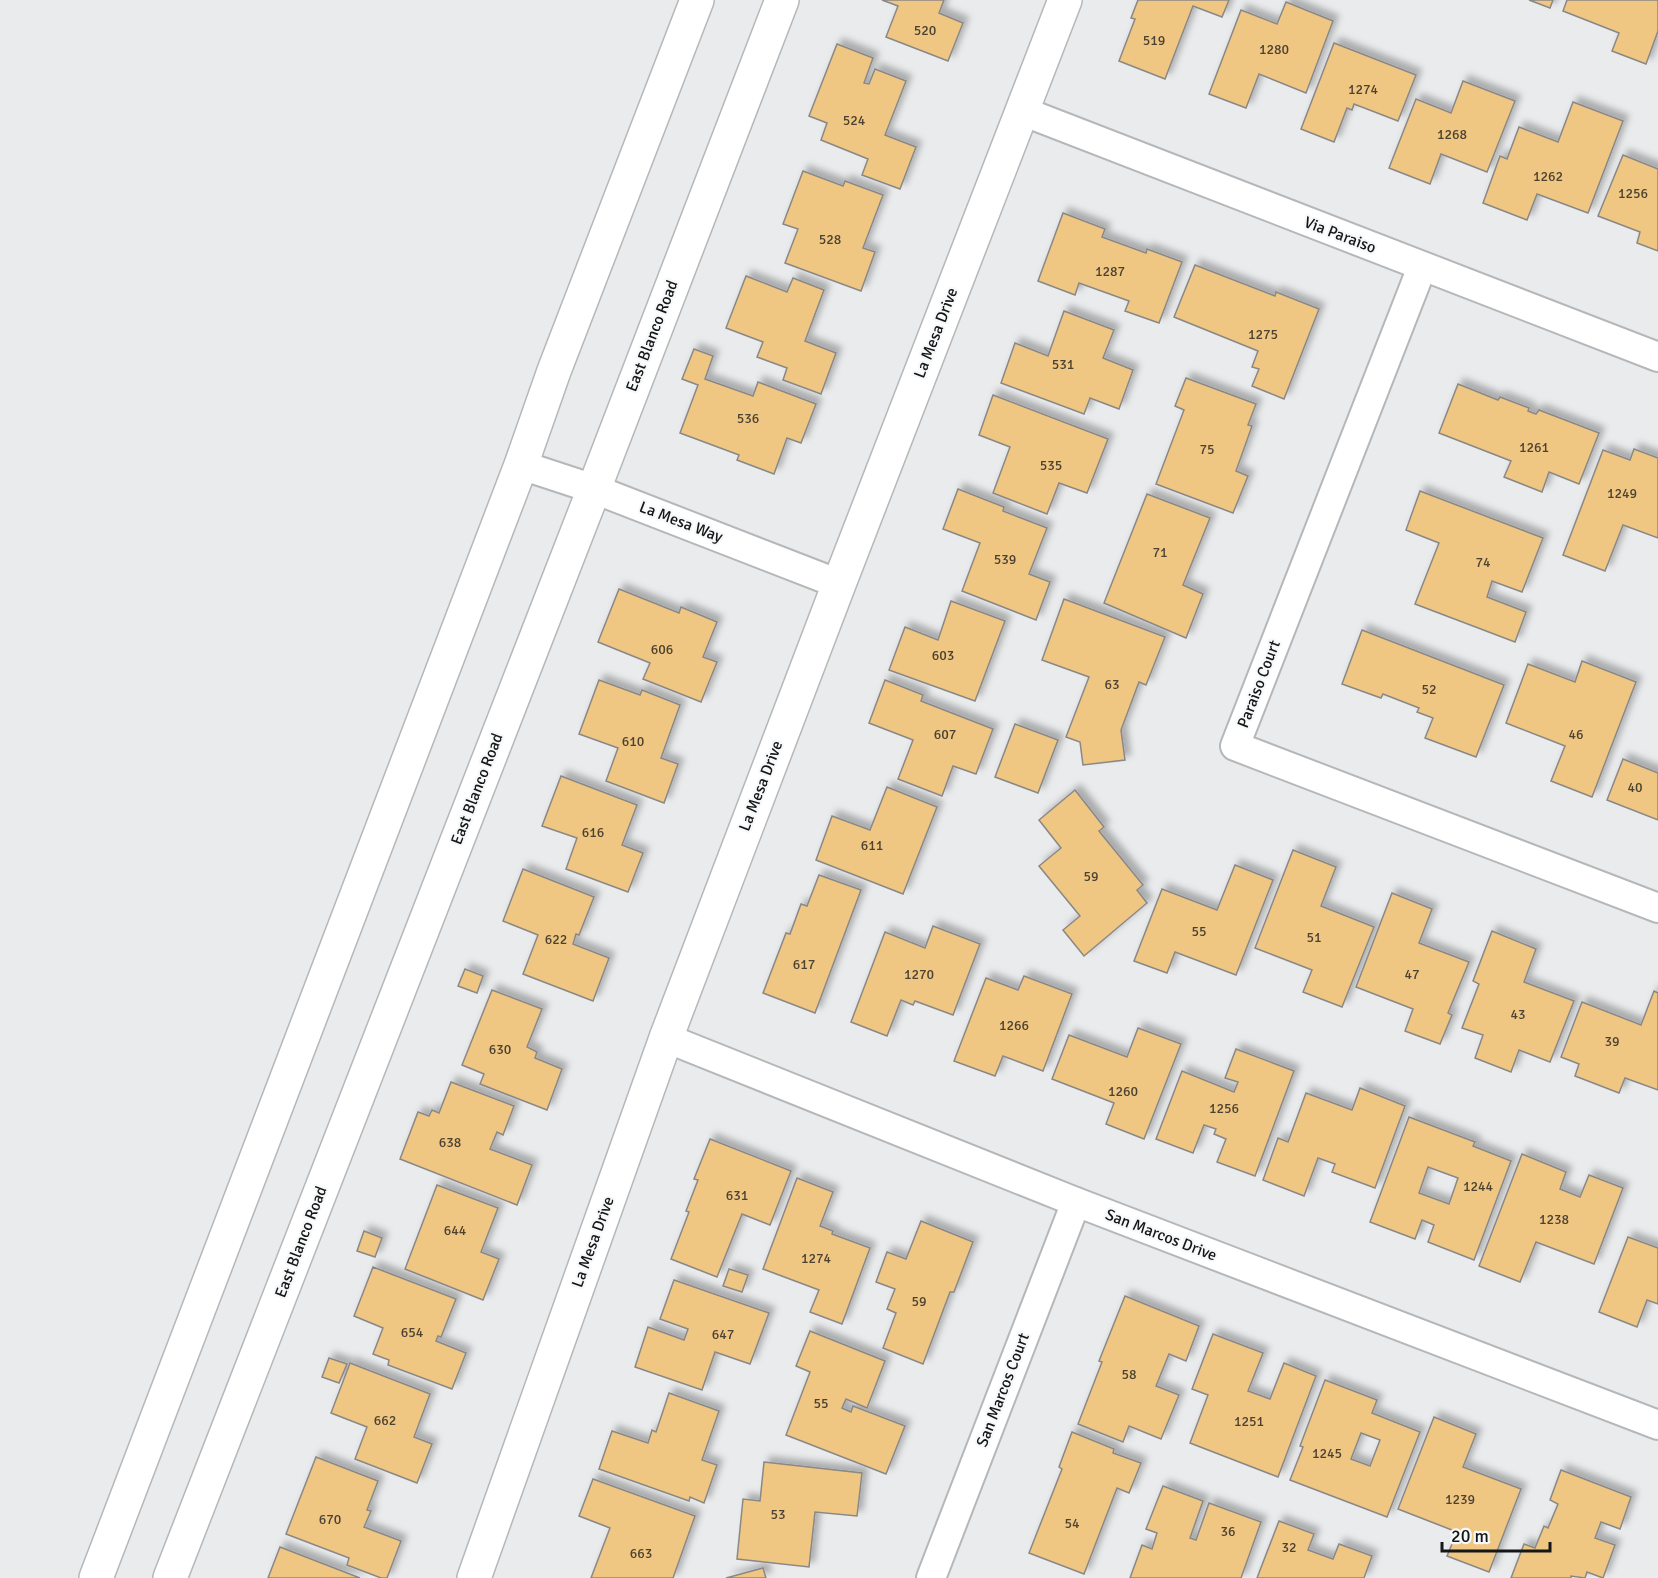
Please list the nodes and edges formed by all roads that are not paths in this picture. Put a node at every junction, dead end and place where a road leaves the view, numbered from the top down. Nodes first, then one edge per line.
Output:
1 (697, 0) edge
2 (782, 0) edge
3 (1065, 0) edge
4 (1022, 111) junction
5 (1422, 267) junction
6 (1658, 357) edge
7 (521, 465) junction
8 (594, 489) junction
9 (838, 584) junction
10 (1658, 908) edge
11 (666, 1038) junction
12 (1076, 1202) junction
13 (1658, 1425) edge
14 (96, 1578) edge
15 (170, 1578) edge
16 (474, 1578) edge
17 (931, 1578) edge

1 - 7 main road
2 - 8 main road, East Blanco Road
3 - 4 main road, La Mesa Drive
4 - 5 street, Via Paraiso
4 - 9 main road, La Mesa Drive
5 - 6 street, Via Paraiso
5 - 10 street, Paraiso Court
7 - 8 street, La Mesa Way
7 - 14 main road
8 - 9 street, La Mesa Way
8 - 15 main road, East Blanco Road
9 - 11 main road, La Mesa Drive
11 - 12 street, San Marcos Drive
11 - 16 main road, La Mesa Drive
12 - 13 street, San Marcos Drive
12 - 17 street, San Marcos Court

